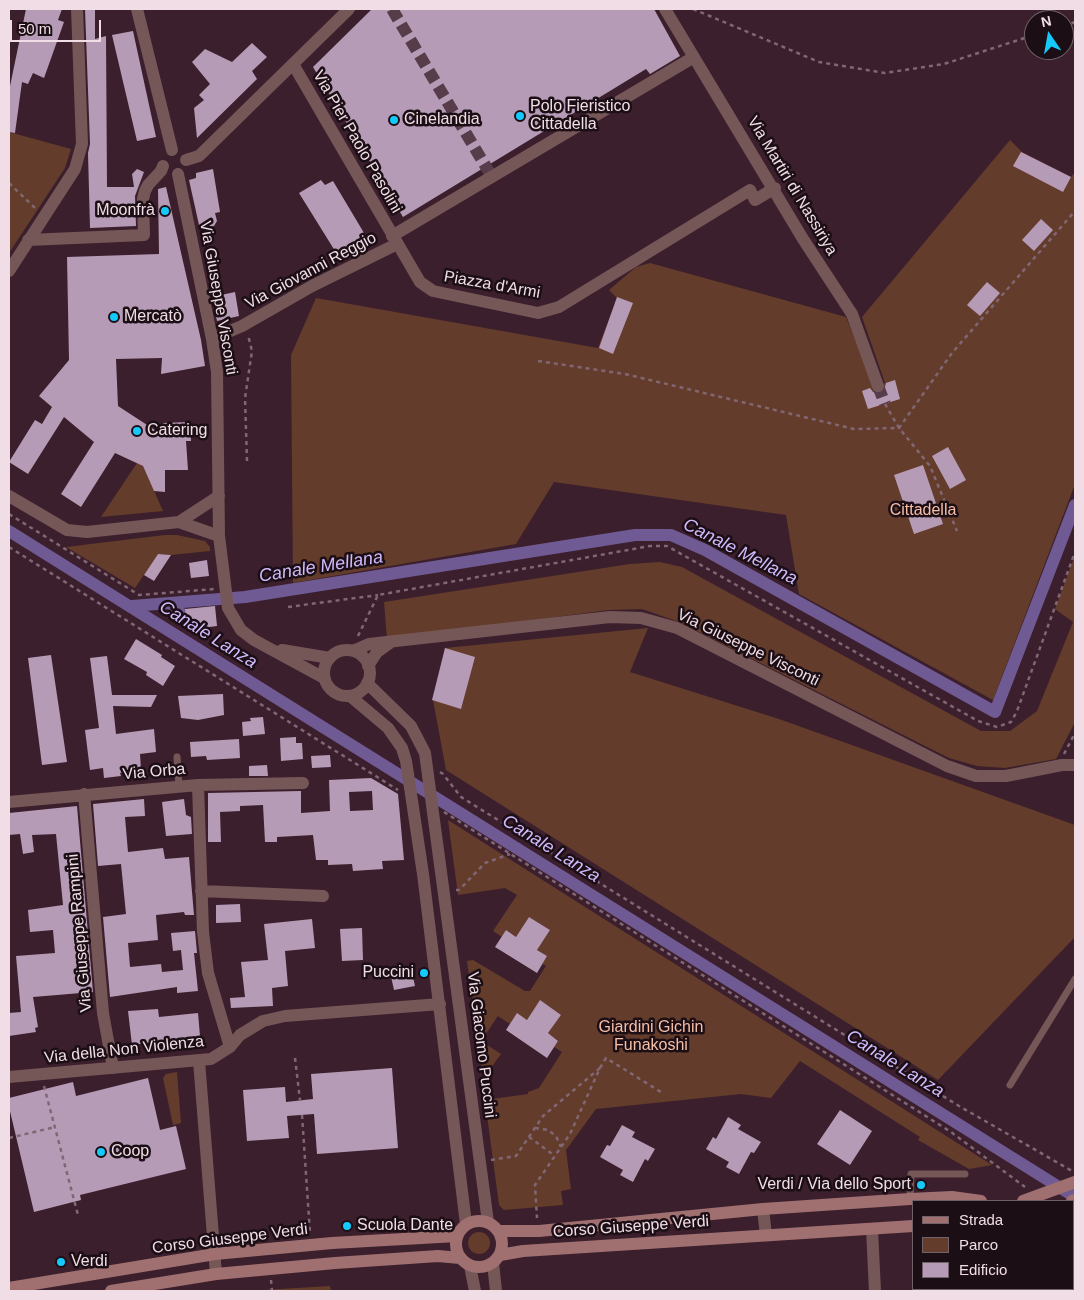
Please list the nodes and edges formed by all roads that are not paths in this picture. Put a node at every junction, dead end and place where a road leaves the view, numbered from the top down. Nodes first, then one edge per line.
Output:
1 (77, 9) edge
2 (349, 9) edge
3 (665, 9) edge
4 (138, 12) edge
5 (694, 57) junction
6 (293, 64) junction
7 (172, 150) junction
8 (186, 160) junction
9 (163, 166) junction
10 (178, 174) junction
11 (775, 188) junction
12 (28, 240) junction
13 (395, 240) junction
14 (9, 271) edge
15 (212, 339) junction
16 (878, 386) tunnel mouth
17 (9, 496) edge
18 (219, 496) junction
19 (179, 522) junction
20 (219, 536) junction
21 (391, 642) junction
22 (269, 648) junction
23 (352, 651) junction
24 (330, 658) junction
25 (368, 666) junction
26 (324, 678) junction
27 (367, 683) junction
28 (350, 696) junction
29 (177, 757) dead end
30 (1069, 765) edge
31 (303, 783) dead end
32 (198, 785) junction
33 (179, 786) junction
34 (84, 794) junction
35 (9, 802) edge
36 (442, 871) junction
37 (423, 874) junction
38 (201, 891) junction
39 (324, 896) dead end
40 (1075, 979) edge
41 (440, 1004) junction
42 (230, 1047) junction
43 (199, 1060) junction
44 (113, 1068) junction
45 (9, 1078) edge
46 (1010, 1085) dead end
47 (964, 1174) dead end
48 (1075, 1182) edge
49 (1040, 1198) edge
50 (910, 1199) junction
51 (927, 1200) edge
52 (974, 1200) edge
53 (763, 1209) junction
54 (488, 1222) junction
55 (466, 1224) junction
56 (912, 1226) edge
57 (872, 1229) junction
58 (499, 1231) junction
59 (766, 1235) junction
60 (457, 1236) junction
61 (215, 1254) junction
62 (497, 1259) junction
63 (465, 1262) junction
64 (216, 1274) junction
65 (9, 1288) edge
66 (111, 1291) edge
67 (475, 1291) edge
68 (496, 1291) edge
69 (876, 1291) edge

1 - 12 street
2 - 6 street
3 - 5 street, Via Martiri di Nassiriya
4 - 7 street
5 - 11 street, Via Martiri di Nassiriya
5 - 13 street
6 - 8 street
6 - 13 street, Via Pier Paolo Pasolini
7 - 8 street
7 - 9 street
8 - 10 street
9 - 10 street
9 - 12 street
10 - 15 street, Via Giuseppe Visconti
11 - 13 street, Piazza d'Armi
11 - 16 street, Via Martiri di Nassiriya
12 - 14 street
13 - 15 street, Via Giovanni Reggio
15 - 18 street, Via Giuseppe Visconti
17 - 19 street
18 - 19 street
18 - 20 street, Via Giuseppe Visconti
19 - 20 street
20 - 22 street, Via Giuseppe Visconti
21 - 23 street, Via Giuseppe Visconti
21 - 25 street
21 - 30 street, Via Giuseppe Visconti
22 - 24 street, Via Giuseppe Visconti
22 - 26 street, Via Giuseppe Visconti
23 - 24 street
23 - 25 street
24 - 26 street
25 - 27 street
26 - 28 street
27 - 28 street
27 - 36 street, Via Giacomo Puccini
28 - 37 street
29 - 33 lane
31 - 32 street, Via Orba
32 - 33 street, Via Orba
32 - 38 street
33 - 34 street, Via Orba
34 - 35 street, Via Orba
34 - 44 street, Via Giuseppe Rampini
36 - 37 street
36 - 54 street, Via Giacomo Puccini
37 - 41 street
38 - 39 street
38 - 42 street
40 - 46 lane
41 - 42 street, Via della Non Violenza
41 - 55 street
42 - 43 street, Via della Non Violenza
43 - 44 street, Via della Non Violenza
43 - 61 street
44 - 45 street, Via della Non Violenza
47 - 50 lane
48 - 49 street
50 - 51 street, Corso Giuseppe Verdi
50 - 53 street, Corso Giuseppe Verdi
51 - 52 street, Corso Giuseppe Verdi
53 - 58 street, Corso Giuseppe Verdi
53 - 59 street
54 - 55 street
54 - 58 street
55 - 60 street
56 - 57 street, Corso Giuseppe Verdi
57 - 59 street, Corso Giuseppe Verdi
57 - 69 street
58 - 62 street
59 - 62 street, Corso Giuseppe Verdi
60 - 61 street, Corso Giuseppe Verdi
60 - 63 street
61 - 64 street
61 - 65 street, Corso Giuseppe Verdi
62 - 63 street
62 - 68 street
63 - 64 street, Corso Giuseppe Verdi
63 - 67 street
64 - 66 street, Corso Giuseppe Verdi

